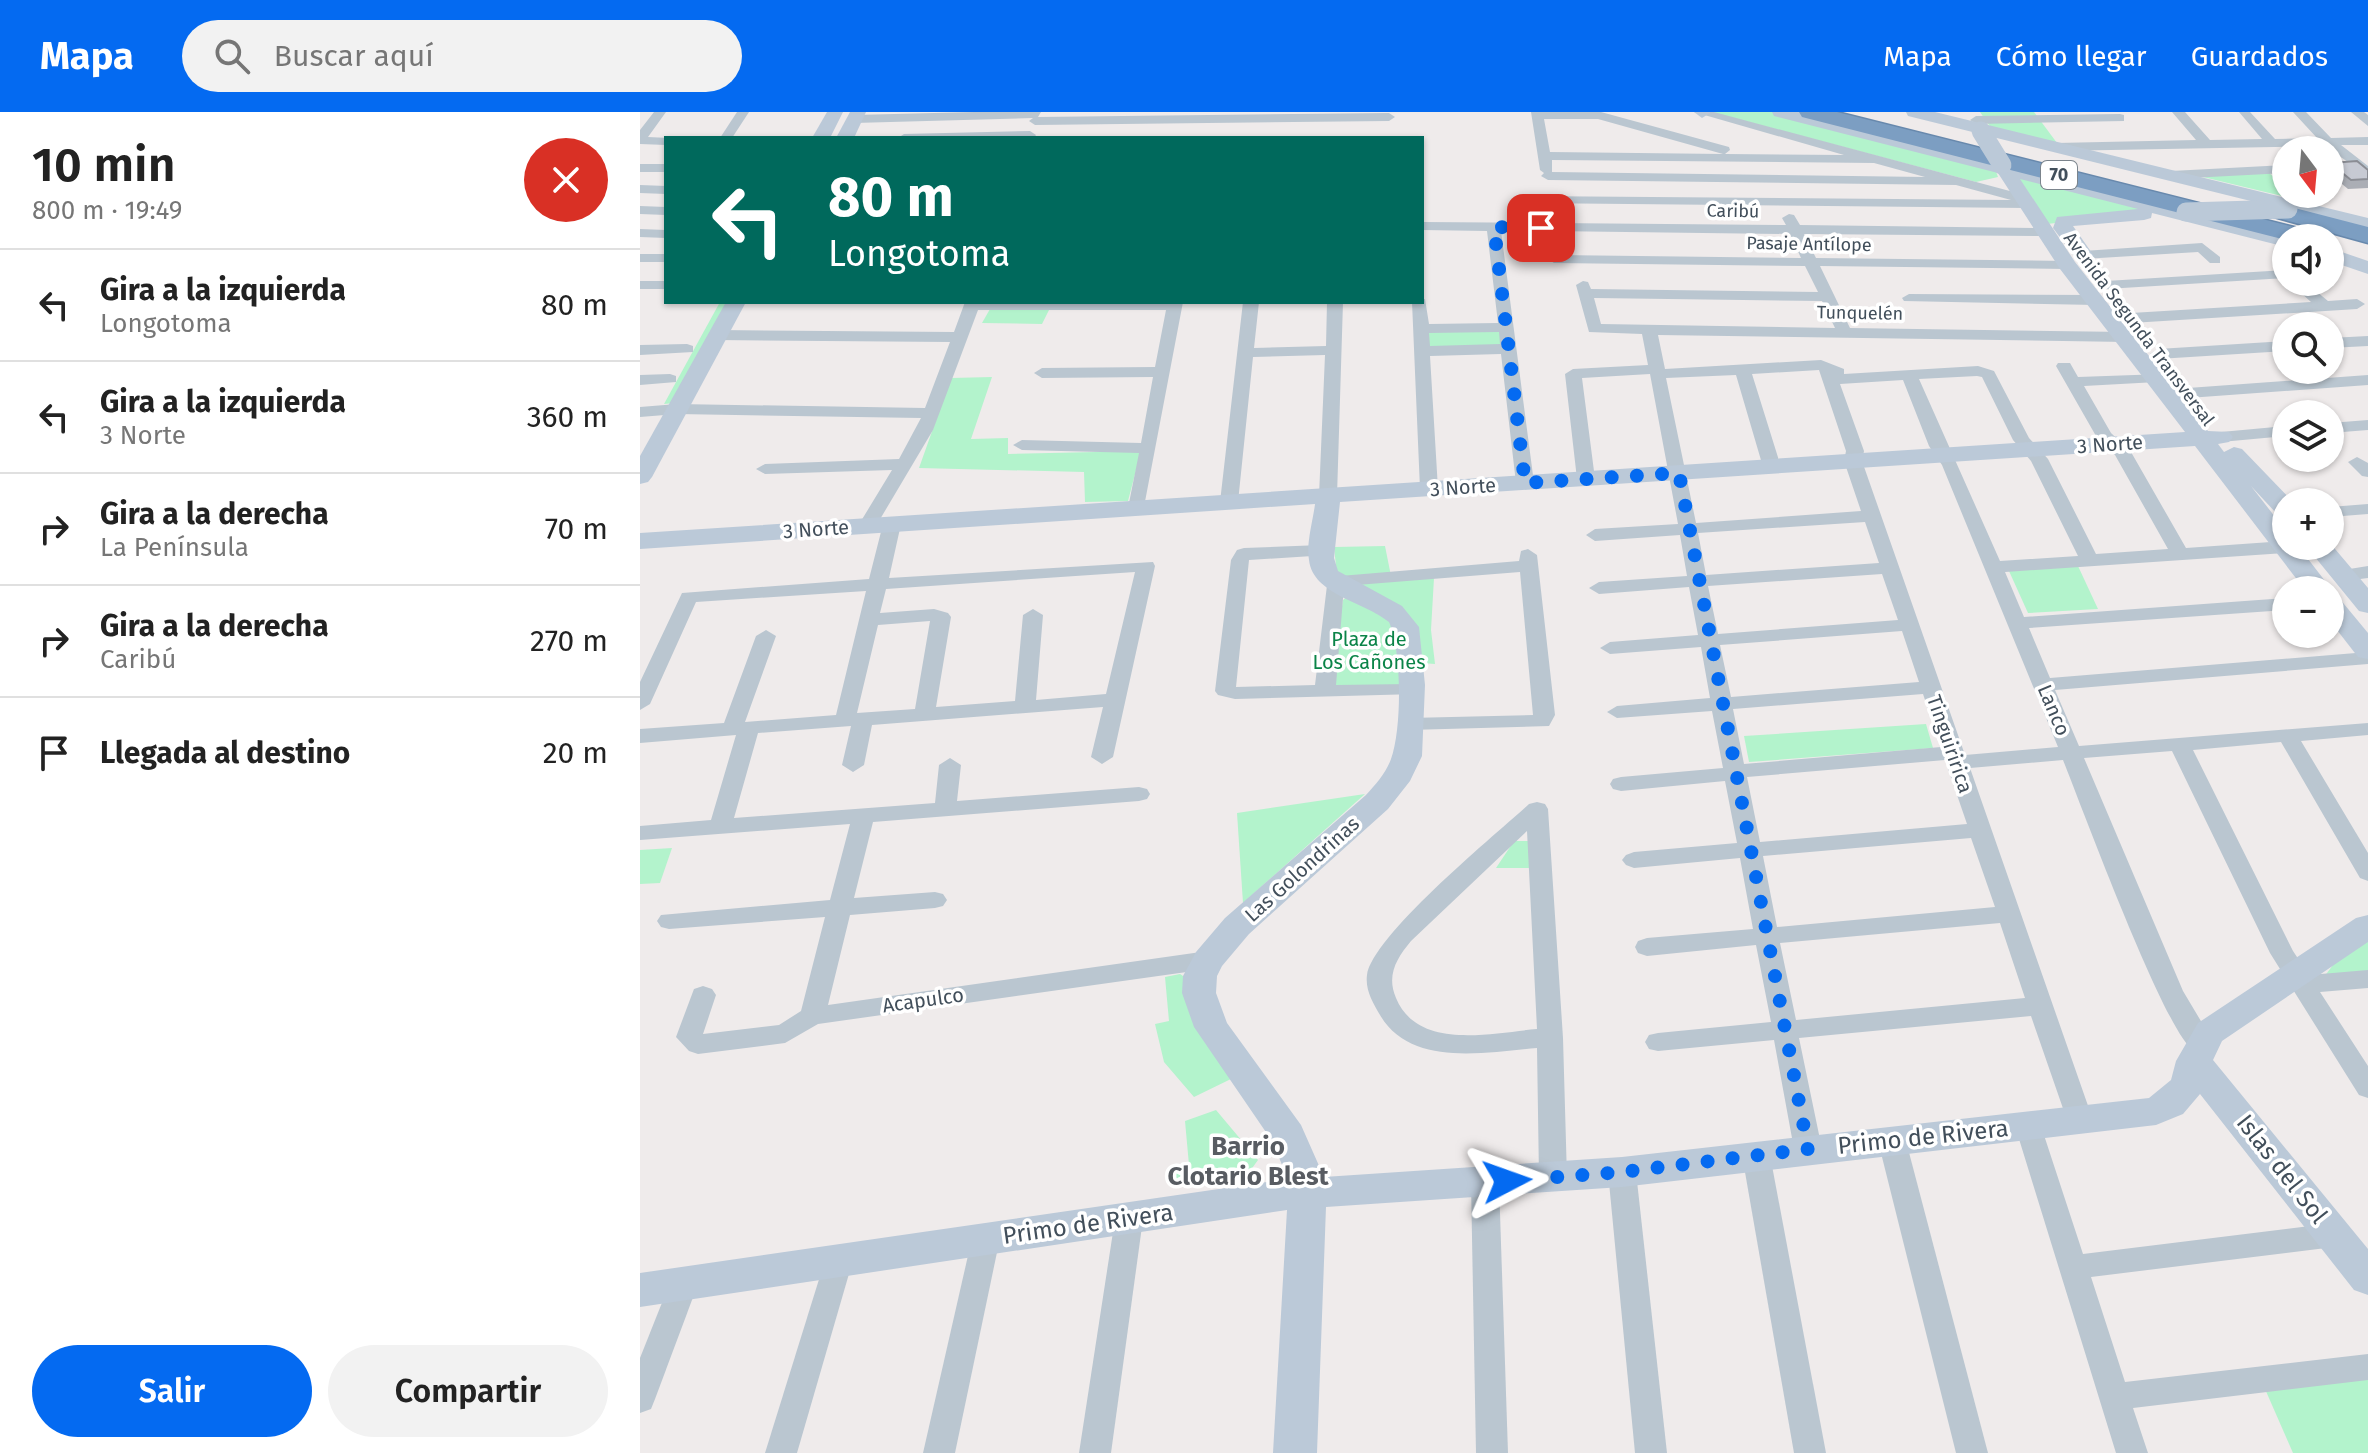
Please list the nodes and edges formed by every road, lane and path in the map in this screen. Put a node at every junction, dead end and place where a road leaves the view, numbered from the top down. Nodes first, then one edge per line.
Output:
1 (660, 112) edge
2 (743, 112) edge
3 (835, 112) edge
4 (1701, 112) edge
5 (1780, 112) edge
6 (1810, 112) edge
7 (1887, 112) edge
8 (1914, 112) edge
9 (2178, 112) edge
10 (2257, 112) edge
11 (2299, 112) edge
12 (2357, 112) edge
13 (1537, 113) edge
14 (2244, 113) edge
15 (2117, 115) edge
16 (856, 116) edge
17 (1036, 116) edge
18 (1094, 116) edge
19 (1151, 116) edge
20 (1204, 116) edge
21 (1389, 117) dead end
22 (1302, 120) edge
23 (2368, 122) edge
24 (1985, 127) edge
25 (727, 136) edge
26 (822, 136) edge
27 (846, 136) edge
28 (1030, 136) edge
29 (1089, 136) edge
30 (1147, 136) edge
31 (1201, 136) edge
32 (2322, 136) edge
33 (640, 140) edge
34 (664, 141) edge
35 (1542, 141) junction
36 (1557, 141) dead end
37 (2368, 141) edge
38 (2344, 142) edge
39 (2272, 143) joint
40 (2206, 144) junction
41 (2142, 145) junction
42 (2056, 147) junction
43 (2344, 154) edge
44 (1544, 156) junction
45 (1758, 158) junction
46 (1881, 159) junction
47 (640, 168) edge
48 (664, 168) edge
49 (2344, 168) edge
50 (2364, 169) edge
51 (2272, 170) edge
52 (2005, 171) junction
53 (2171, 175) junction
54 (1548, 176) junction
55 (1772, 179) junction
56 (1962, 181) junction
57 (1978, 186) junction
58 (640, 189) edge
59 (664, 190) edge
60 (1528, 199) dead end
61 (1552, 199) junction
62 (1782, 202) junction
63 (2024, 202) junction
64 (2272, 205) edge
65 (2272, 205) edge
66 (2272, 206) edge
67 (2286, 208) edge
68 (640, 210) edge
69 (664, 211) edge
70 (2180, 213) junction
71 (2366, 222) edge
72 (1424, 226) edge
73 (1494, 227) junction
74 (1541, 228) junction
75 (2272, 229) edge
76 (1795, 230) junction
77 (2043, 232) junction
78 (640, 233) edge
79 (664, 234) edge
80 (2272, 237) edge
81 (2344, 248) edge
82 (2368, 255) edge
83 (640, 258) edge
84 (664, 258) edge
85 (2344, 259) edge
86 (2075, 260) junction
87 (2215, 260) dead end
88 (1810, 262) junction
89 (2368, 268) edge
90 (2272, 275) edge
91 (653, 285) edge
92 (2101, 293) junction
93 (2312, 296) edge
94 (1828, 297) junction
95 (640, 302) edge
96 (713, 304) edge
97 (735, 304) edge
98 (972, 304) edge
99 (1174, 304) edge
100 (1251, 304) edge
101 (1335, 304) edge
102 (1420, 304) edge
103 (2357, 304) dead end
104 (2324, 306) junction
105 (1916, 311) junction
106 (1506, 327) junction
107 (2128, 328) junction
108 (1422, 329) junction
109 (1649, 330) junction
110 (1845, 333) junction
111 (716, 335) junction
112 (961, 337) junction
113 (2367, 342) edge
114 (2344, 343) edge
115 (2272, 347) edge
116 (687, 349) junction
117 (1508, 349) junction
118 (640, 350) edge
119 (1333, 350) junction
120 (1423, 351) junction
121 (1245, 353) junction
122 (2158, 354) junction
123 (1743, 370) junction
124 (1658, 371) junction
125 (1162, 372) junction
126 (1042, 373) dead end
127 (1835, 375) junction
128 (1909, 375) junction
129 (2157, 377) junction
130 (670, 379) junction
131 (640, 380) edge
132 (2368, 380) edge
133 (2188, 393) junction
134 (677, 409) junction
135 (646, 412) edge
136 (933, 413) junction
137 (2368, 425) edge
138 (2344, 427) edge
139 (640, 432) edge
140 (2272, 432) edge
141 (2210, 438) junction
142 (2113, 444) junction
143 (1022, 445) dead end
144 (1148, 448) junction
145 (2030, 450) junction
146 (1944, 455) junction
147 (1853, 461) junction
148 (907, 464) junction
149 (1772, 467) junction
150 (765, 469) dead end
151 (1679, 473) junction
152 (640, 477) edge
153 (1586, 479) junction
154 (1525, 483) junction
155 (1429, 489) junction
156 (1328, 496) junction
157 (2272, 496) edge
158 (1229, 502) junction
159 (1137, 508) junction
160 (2368, 509) edge
161 (2344, 511) edge
162 (1871, 516) junction
163 (892, 524) junction
164 (867, 526) junction
165 (2272, 528) edge
166 (1690, 529) junction
167 (1595, 535) dead end
168 (640, 541) edge
169 (2272, 548) edge
170 (1321, 551) junction
171 (2180, 554) junction
172 (2295, 560) edge
173 (2338, 560) edge
174 (2090, 561) junction
175 (1994, 567) junction
176 (1889, 568) junction
177 (2356, 574) edge
178 (2308, 576) edge
179 (1335, 581) junction
180 (1700, 581) junction
181 (878, 585) junction
182 (1599, 588) dead end
183 (2272, 605) edge
184 (2368, 605) edge
185 (1033, 615) dead end
186 (869, 620) junction
187 (2344, 621) edge
188 (2017, 623) junction
189 (1909, 625) junction
190 (766, 636) dead end
191 (1711, 640) junction
192 (1610, 648) dead end
193 (2368, 651) edge
194 (2368, 658) edge
195 (2044, 685) junction
196 (1930, 687) junction
197 (1410, 690) junction
198 (1325, 691) junction
199 (1115, 700) junction
200 (1723, 703) junction
201 (640, 704) edge
202 (1025, 707) junction
203 (1617, 712) dead end
204 (924, 715) junction
205 (854, 720) junction
206 (1409, 724) junction
207 (740, 728) junction
208 (2368, 729) edge
209 (2287, 735) junction
210 (640, 736) edge
211 (2179, 744) junction
212 (2072, 753) junction
213 (1102, 757) dead end
214 (1955, 758) junction
215 (853, 765) dead end
216 (950, 765) dead end
217 (1736, 771) junction
218 (1621, 784) dead end
219 (1139, 794) dead end
220 (945, 810) junction
221 (863, 817) junction
222 (720, 827) junction
223 (1980, 830) junction
224 (640, 833) edge
225 (1751, 849) junction
226 (1634, 860) dead end
227 (2368, 873) edge
228 (935, 900) dead end
229 (837, 908) junction
230 (2008, 914) junction
231 (669, 921) dead end
232 (2368, 926) edge
233 (1767, 936) junction
234 (1647, 947) dead end
235 (1208, 960) junction
236 (2298, 979) junction
237 (2368, 979) edge
238 (703, 995) dead end
239 (2040, 1006) junction
240 (812, 1016) junction
241 (1785, 1030) junction
242 (1550, 1038) junction
243 (1658, 1042) dead end
244 (2198, 1052) junction
245 (2360, 1065) edge
246 (2368, 1088) edge
247 (2236, 1110) junction
248 (2156, 1111) junction
249 (2080, 1120) junction
250 (2028, 1126) junction
251 (1892, 1141) junction
252 (1808, 1149) junction
253 (1756, 1155) junction
254 (1622, 1172) junction
255 (1553, 1178) junction
256 (1485, 1183) junction
257 (1309, 1192) junction
258 (1129, 1219) junction
259 (2334, 1235) junction
260 (986, 1238) junction
261 (839, 1260) junction
262 (2073, 1267) junction
263 (2368, 1278) edge
264 (683, 1284) junction
265 (640, 1290) edge
266 (2368, 1367) edge
267 (2114, 1397) junction
268 (640, 1399) edge
269 (781, 1453) edge
270 (939, 1453) edge
271 (1095, 1453) edge
272 (1295, 1453) edge
273 (1492, 1453) edge
274 (1651, 1453) edge
275 (1810, 1453) edge
276 (1972, 1453) edge
277 (2132, 1453) edge

1 - 33 street
2 - 25 street
3 - 26 street
4 - 46 street
5 - 52 street
6 - 75 highway, 70
7 - 64 highway, 70
8 - 24 street
9 - 40 street
10 - 14 street
11 - 32 street
12 - 23 street
13 - 35 street
13 - 45 street
14 - 39 street
15 - 24 street
15 - 41 street
16 - 17 street
16 - 27 street
17 - 18 street
17 - 28 street
18 - 19 street
18 - 29 street
19 - 20 street
19 - 30 street
20 - 22 street
20 - 31 street
21 - 22 street
24 - 42 street
24 - 52 street, Avenida Segunda Transversal, bridge
33 - 34 street
35 - 36 street
35 - 44 street
37 - 38 street
39 - 40 street
40 - 41 street
41 - 42 street
42 - 53 street
43 - 50 street
44 - 45 street
44 - 54 street
45 - 46 street
45 - 55 street
46 - 56 street
47 - 48 street
49 - 50 street
51 - 53 street
52 - 57 street
52 - 63 street, Avenida Segunda Transversal
52 - 70 street
53 - 65 street
54 - 55 street
54 - 61 street
55 - 56 street
55 - 62 street
56 - 57 street
57 - 63 street
58 - 59 street
60 - 61 street
61 - 62 street
62 - 63 street
62 - 76 street
63 - 77 street, Avenida Segunda Transversal
66 - 70 street, Avenida Segunda Transversal, bridge
67 - 71 highway, 70
68 - 69 street
70 - 80 street
70 - 86 street, Avenida Segunda Transversal
72 - 73 street, Caribú
73 - 74 street, Caribú
73 - 106 street
74 - 76 street, Caribú
74 - 88 street, Pasaje Antílope
76 - 77 street, Caribú
76 - 88 street
77 - 86 street, Avenida Segunda Transversal
78 - 79 street
81 - 82 highway
83 - 84 street
85 - 89 street
86 - 87 street, Pasaje Antílope
86 - 88 street, Pasaje Antílope
86 - 92 street, Avenida Segunda Transversal
88 - 94 street
90 - 92 street
91 - 95 street
92 - 105 street
92 - 107 street, Avenida Segunda Transversal
93 - 104 street
94 - 109 street, Tunquelén
94 - 110 street
96 - 116 street
97 - 111 street
98 - 112 street
99 - 125 street
100 - 121 street
101 - 119 street
102 - 108 street
103 - 104 street, Tunquelén
104 - 107 street, Tunquelén
105 - 107 street, Tunquelén
105 - 110 street, Tunquelén
106 - 108 street
106 - 117 street
107 - 122 street, Avenida Segunda Transversal
107 - 129 street, Avenida Segunda Transversal
108 - 120 street
109 - 110 street, Tunquelén
109 - 124 street
111 - 112 street
111 - 134 street
112 - 136 street
113 - 114 street
115 - 122 street
116 - 118 street
116 - 130 street
117 - 120 street
117 - 154 street
119 - 121 street
119 - 156 street
120 - 155 street
121 - 158 street
122 - 133 street, Avenida Segunda Transversal
123 - 124 street
123 - 127 street
123 - 149 street
124 - 151 street
124 - 153 street
125 - 126 street
125 - 144 street
127 - 128 street
127 - 147 street, Tinguiririca
128 - 145 street
128 - 146 street, Lanco
129 - 141 street, Avenida Segunda Transversal
129 - 142 street
130 - 131 street
130 - 135 street
132 - 133 street
133 - 141 street, Avenida Segunda Transversal
134 - 135 street
134 - 136 street
134 - 152 street
135 - 139 street
136 - 148 street
137 - 138 street
140 - 141 street, 3 Norte
141 - 142 street, 3 Norte
141 - 157 street, Avenida Segunda Transversal
141 - 165 street, Avenida Segunda Transversal
142 - 145 street, 3 Norte
142 - 171 street
143 - 144 street
144 - 159 street
145 - 146 street, 3 Norte
145 - 174 street
146 - 147 street, 3 Norte
146 - 175 street, Lanco
147 - 149 street, 3 Norte
147 - 162 street, Tinguiririca
148 - 150 street
148 - 164 street
149 - 151 street, 3 Norte
151 - 153 street, 3 Norte
151 - 166 street
153 - 154 street, 3 Norte
154 - 155 street, 3 Norte
155 - 156 street, 3 Norte
156 - 158 street, 3 Norte
156 - 170 street
158 - 159 street, 3 Norte
159 - 163 street, 3 Norte
160 - 161 street
162 - 166 street
162 - 176 street, Tinguiririca
163 - 164 street, 3 Norte
163 - 181 street
164 - 168 street, 3 Norte
166 - 167 street
166 - 180 street
169 - 171 street
170 - 179 street
170 - 198 street
171 - 174 street
172 - 178 street, Avenida Segunda Transversal
173 - 177 street
174 - 175 street
175 - 188 street, Lanco
176 - 180 street
176 - 189 street, Tinguiririca
177 - 184 street
179 - 197 street, Las Golondrinas
179 - 198 street
179 - 206 street
180 - 182 street
180 - 191 street
181 - 186 street
181 - 199 street
181 - 201 street
183 - 188 street
185 - 202 street
186 - 204 street
186 - 205 street
187 - 193 street
188 - 195 street, Lanco
189 - 191 street
189 - 196 street, Tinguiririca
190 - 207 street
191 - 192 street
191 - 200 street
194 - 195 street
195 - 212 street, Lanco
196 - 200 street
196 - 214 street, Tinguiririca
197 - 198 street
197 - 206 street, Las Golondrinas
199 - 202 street
199 - 213 street
200 - 203 street
200 - 217 street
202 - 204 street
204 - 205 street
205 - 207 street
205 - 215 street
206 - 235 street, Las Golondrinas
207 - 210 street
207 - 222 street
208 - 209 street
209 - 211 street
209 - 227 street
211 - 212 street
211 - 236 street
212 - 214 street
212 - 244 street, Lanco
214 - 217 street
214 - 223 street, Tinguiririca
216 - 220 street
217 - 218 street
217 - 225 street
219 - 220 street
220 - 221 street
221 - 222 street
221 - 229 street
222 - 224 street
223 - 225 street
223 - 230 street, Tinguiririca
225 - 226 street
225 - 233 street
228 - 229 street
229 - 231 street
229 - 240 street
230 - 233 street
230 - 239 street, Tinguiririca
232 - 236 street
233 - 234 street
233 - 241 street
235 - 240 street, Acapulco
235 - 257 street, Las Golondrinas
236 - 237 street
236 - 244 street
236 - 245 street
238 - 240 street, Acapulco
239 - 241 street
239 - 249 street, Tinguiririca
241 - 243 street
241 - 252 street
242 - 242 street
242 - 255 street
244 - 247 street, Islas del Sol
244 - 248 street
245 - 246 street
247 - 248 street, Primo de Rivera
247 - 259 street, Islas del Sol
248 - 249 street, Primo de Rivera
249 - 250 street, Primo de Rivera
250 - 251 street, Primo de Rivera
250 - 262 street
251 - 252 street, Primo de Rivera
251 - 276 street
252 - 253 street, Primo de Rivera
253 - 254 street, Primo de Rivera
253 - 275 street
254 - 255 street, Primo de Rivera
254 - 274 street
255 - 256 street, Primo de Rivera
256 - 257 street, Primo de Rivera
256 - 273 street
257 - 258 street, Primo de Rivera
257 - 272 street, Las Golondrinas
258 - 260 street, Primo de Rivera
258 - 271 street
259 - 262 street
259 - 263 street, Islas del Sol
260 - 261 street, Primo de Rivera
260 - 270 street
261 - 264 street, Primo de Rivera
261 - 269 street
262 - 267 street
264 - 265 street, Primo de Rivera
264 - 268 street
266 - 267 street
267 - 277 street

